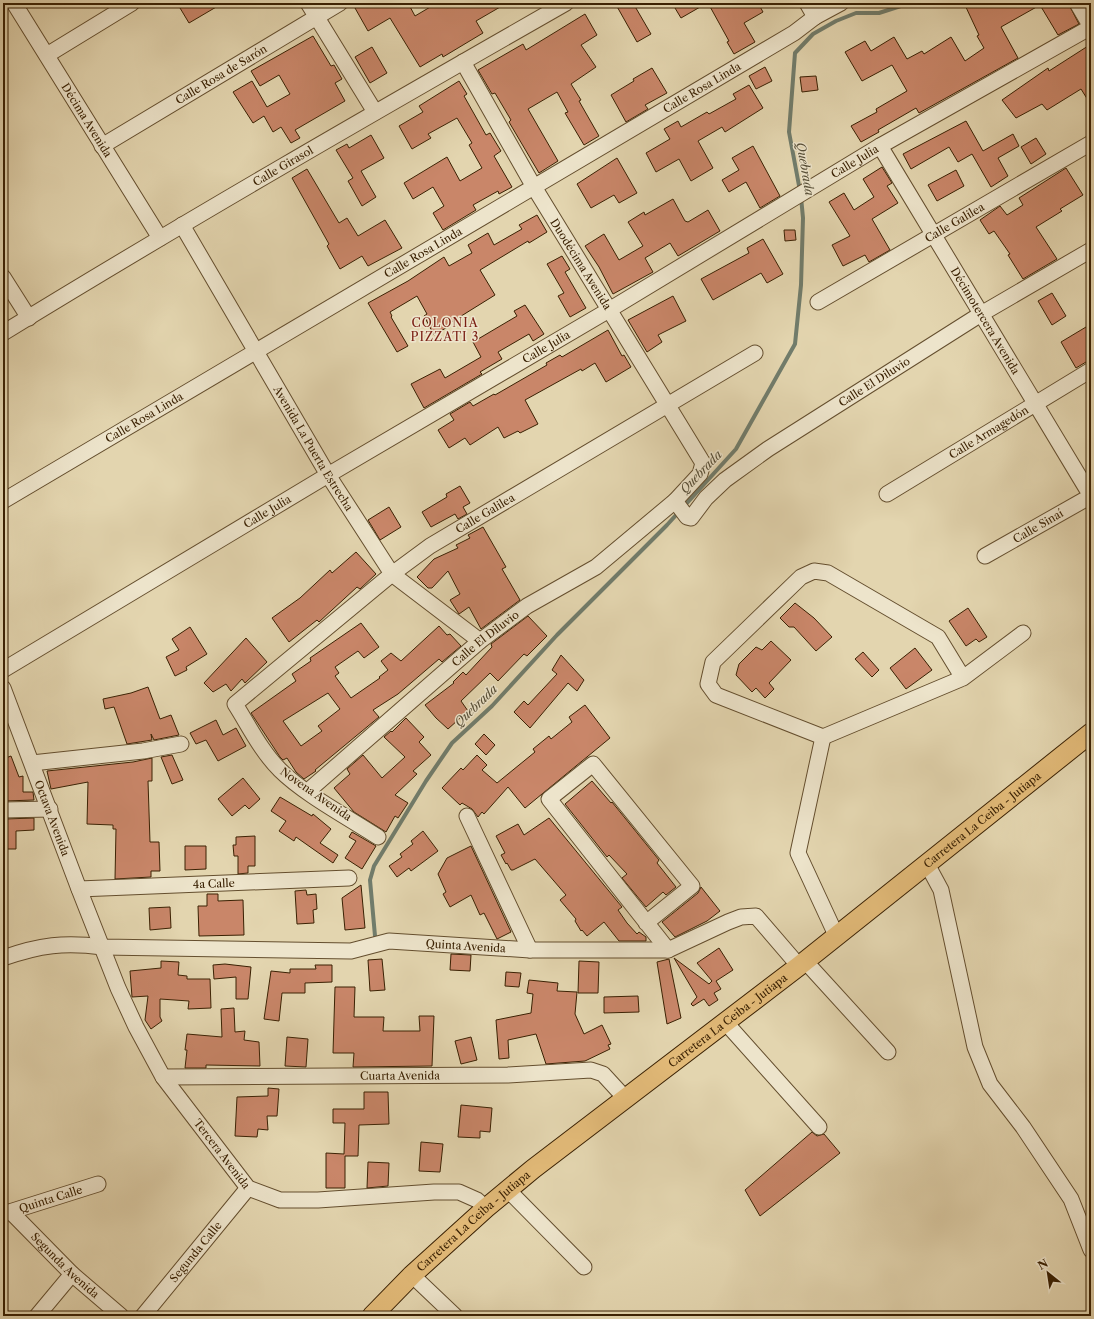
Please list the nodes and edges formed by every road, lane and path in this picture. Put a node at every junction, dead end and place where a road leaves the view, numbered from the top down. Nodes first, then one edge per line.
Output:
1 (14, 3) edge
2 (132, 3) edge
3 (308, 3) edge
4 (340, 3) edge
5 (566, 3) edge
6 (807, 3) edge
7 (841, 3) edge
8 (1077, 3) edge
9 (317, 17) junction
10 (814, 18) junction
11 (1091, 27) edge
12 (47, 55) junction
13 (463, 62) junction
14 (375, 112) junction
15 (1091, 143) edge
16 (102, 146) junction
17 (880, 146) junction
18 (534, 187) junction
19 (182, 225) junction
20 (933, 234) junction
21 (160, 238) junction
22 (1091, 250) edge
23 (3, 277) edge
24 (818, 302) dead end
25 (610, 310) junction
26 (981, 314) junction
27 (28, 318) junction
28 (3, 333) edge
29 (256, 351) junction
30 (755, 353) dead end
31 (1091, 370) edge
32 (1035, 404) junction
33 (668, 405) junction
34 (703, 463) joint
35 (328, 475) junction
36 (887, 494) dead end
37 (1091, 496) edge
38 (3, 501) edge
39 (680, 508) junction
40 (985, 556) dead end
41 (392, 574) junction
42 (1023, 633) dead end
43 (480, 641) junction
44 (3, 670) edge
45 (963, 678) junction
46 (3, 688) edge
47 (235, 704) joint
48 (1091, 733) edge
49 (823, 738) junction
50 (181, 744) dead end
51 (32, 763) junction
52 (308, 791) junction
53 (3, 810) edge
54 (50, 810) junction
55 (467, 816) dead end
56 (378, 837) dead end
57 (927, 864) junction
58 (348, 878) dead end
59 (79, 889) junction
60 (646, 923) junction
61 (836, 935) junction
62 (103, 947) junction
63 (530, 950) junction
64 (668, 950) junction
65 (3, 958) edge
66 (802, 963) junction
67 (726, 1022) junction
68 (888, 1052) dead end
69 (163, 1077) junction
70 (625, 1098) junction
71 (818, 1127) dead end
72 (98, 1184) dead end
73 (248, 1188) junction
74 (508, 1190) junction
75 (486, 1208) junction
76 (7, 1213) edge
77 (1091, 1250) edge
78 (584, 1267) dead end
79 (72, 1274) junction
80 (412, 1275) junction
81 (37, 1316) edge
82 (121, 1316) edge
83 (143, 1316) edge
84 (372, 1316) edge
85 (454, 1316) edge

1 - 12 street, Décima Avenida
2 - 12 street
3 - 9 street
4 - 9 street, Calle Rosa de Sarón
5 - 13 street, Calle Girasol
6 - 10 street
7 - 10 street, Calle Rosa Linda
8 - 11 street
9 - 14 street
9 - 16 street, Calle Rosa de Sarón
10 - 18 street, Calle Rosa Linda
11 - 17 street, Calle Julia
12 - 16 street, Décima Avenida
13 - 14 street, Calle Girasol
13 - 18 street, Duodécima Avenida
14 - 19 street, Calle Girasol
15 - 20 street, Calle Galilea
16 - 21 street, Décima Avenida
17 - 20 street, Décimotercera Avenida
17 - 25 street, Calle Julia
18 - 25 street, Duodécima Avenida
18 - 29 street, Calle Rosa Linda
19 - 21 street, Calle Girasol
19 - 29 street, Avenida La Puerta Estrecha
20 - 24 street, Calle Galilea
20 - 26 street, Décimotercera Avenida
21 - 27 street, Calle Girasol
22 - 26 street, Calle El Diluvio
23 - 27 street
25 - 33 street, Duodécima Avenida
25 - 35 street, Calle Julia
26 - 32 street, Décimotercera Avenida
26 - 39 street, Calle El Diluvio
27 - 28 street, Calle Girasol
29 - 35 street, Avenida La Puerta Estrecha
29 - 38 street, Calle Rosa Linda
30 - 33 street, Calle Galilea
31 - 32 street, Calle Armagedón
32 - 36 street, Calle Armagedón
32 - 37 street, Décimotercera Avenida
33 - 34 street, Duodécima Avenida
33 - 41 street, Calle Galilea
34 - 39 street, Calle El Diluvio
35 - 41 street, Avenida La Puerta Estrecha
35 - 44 street, Calle Julia
37 - 40 street, Calle Sinaí
39 - 43 street, Calle El Diluvio
41 - 43 street, Avenida La Puerta Estrecha
41 - 47 street, Calle Galilea
42 - 45 street
43 - 52 street, Calle El Diluvio
45 - 49 street
45 - 49 street
46 - 51 street, Octava Avenida
47 - 52 street, Novena Avenida
48 - 57 main road, Carretera La Ceiba - Jutiapa
49 - 61 street
50 - 51 street
51 - 54 street, Octava Avenida
52 - 56 street, Novena Avenida
53 - 54 street
54 - 59 street, Octava Avenida
55 - 63 street
57 - 61 main road, Carretera La Ceiba - Jutiapa
57 - 77 street
58 - 59 street, 4a Calle
59 - 62 street, Octava Avenida
60 - 60 street
60 - 64 street
61 - 66 main road, Carretera La Ceiba - Jutiapa
62 - 63 street, Quinta Avenida
62 - 65 street
62 - 69 street, Tercera Avenida
63 - 64 street, Quinta Avenida
64 - 66 street, Quinta Avenida
66 - 67 main road, Carretera La Ceiba - Jutiapa
66 - 68 street
67 - 70 main road, Carretera La Ceiba - Jutiapa
67 - 71 street
69 - 70 street, Cuarta Avenida
69 - 73 street, Tercera Avenida
70 - 74 main road, Carretera La Ceiba - Jutiapa
72 - 76 street, Quinta Calle
73 - 75 street, Tercera Avenida
73 - 83 street, Segunda Calle
74 - 75 main road, Carretera La Ceiba - Jutiapa
74 - 78 street
75 - 80 main road, Carretera La Ceiba - Jutiapa
76 - 79 street, Segunda Avenida
79 - 81 street
79 - 82 street, Segunda Avenida
80 - 84 main road, Carretera La Ceiba - Jutiapa
80 - 85 street

